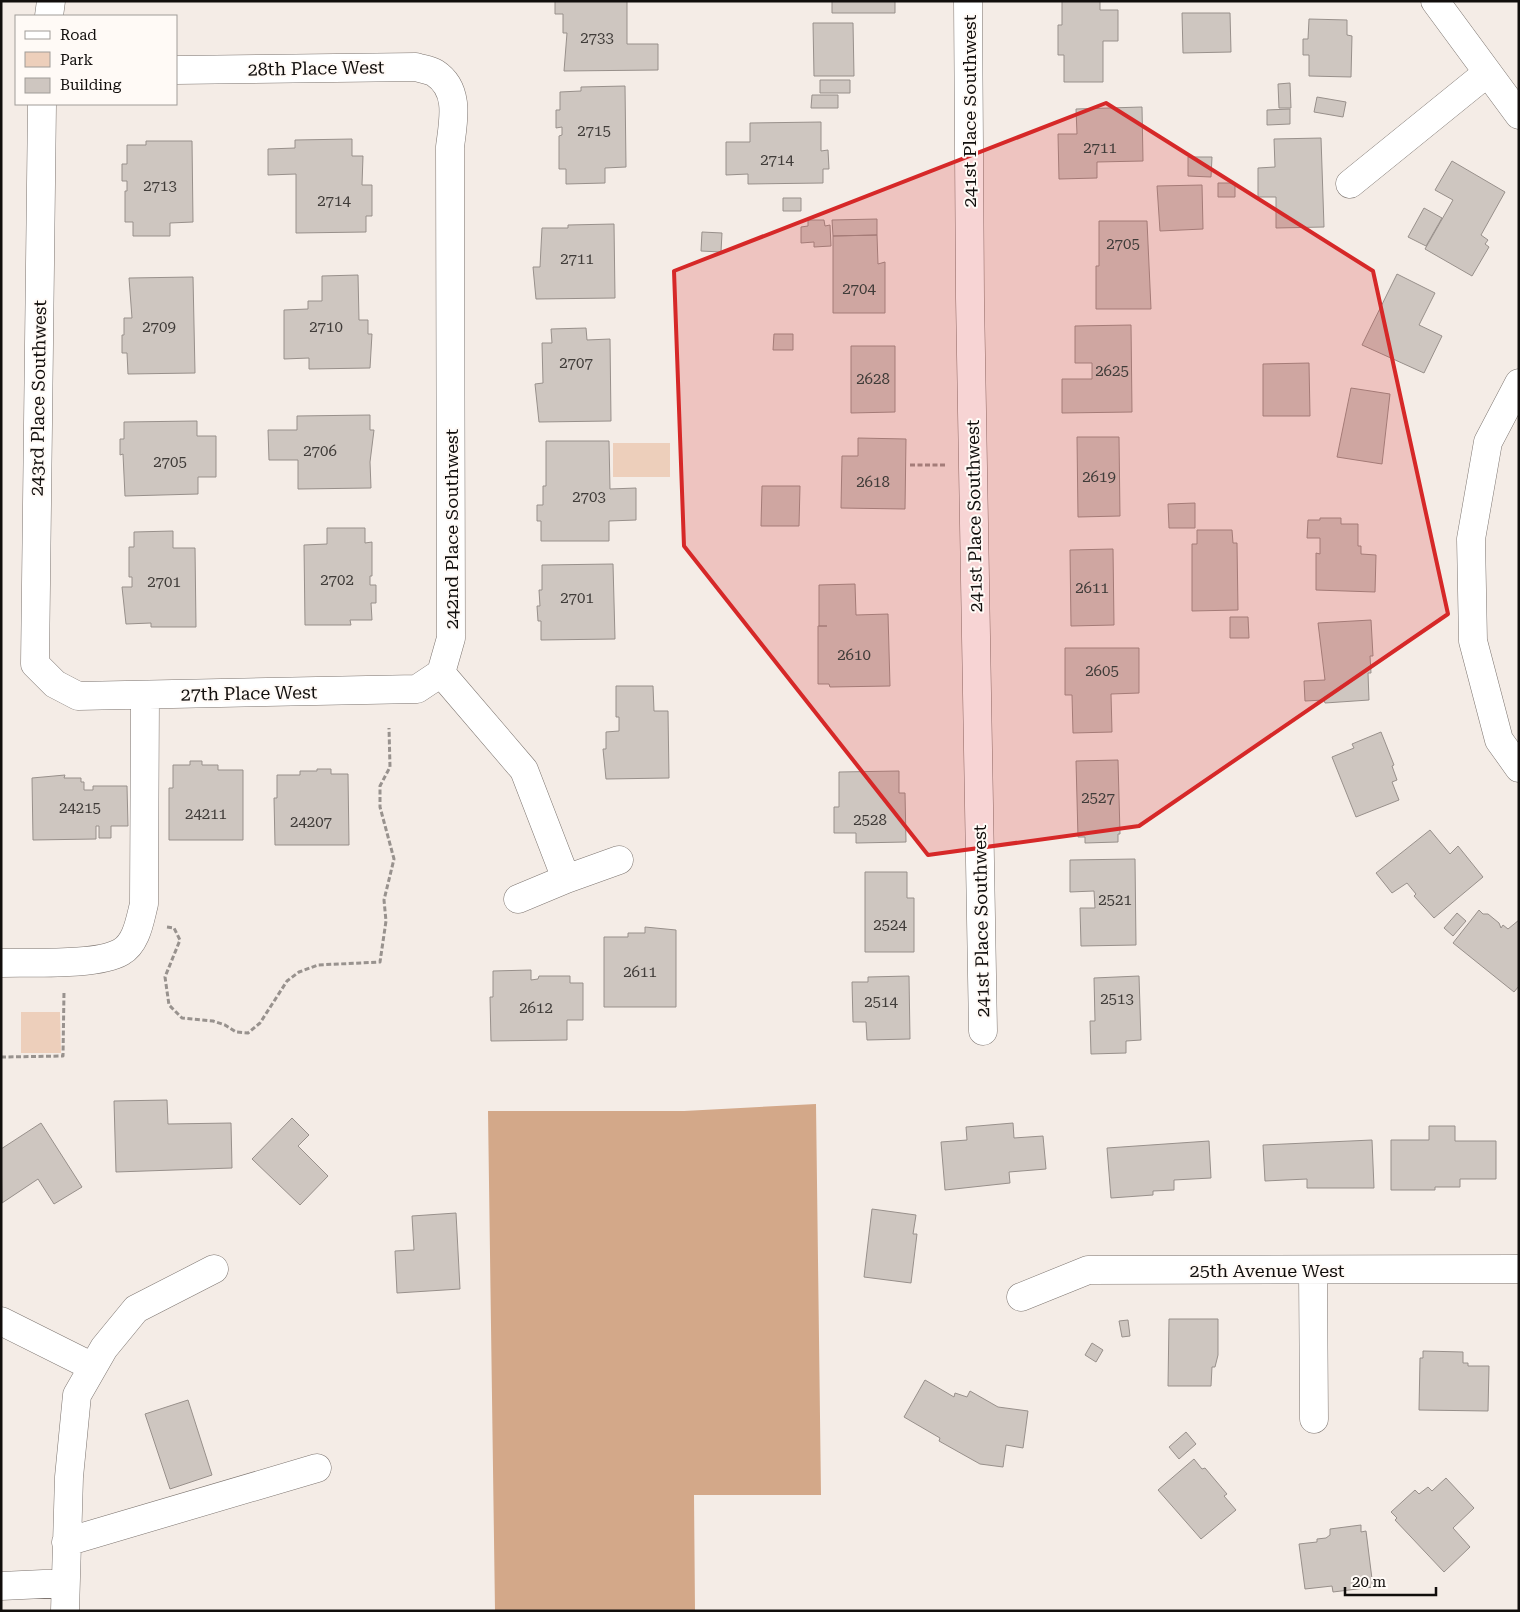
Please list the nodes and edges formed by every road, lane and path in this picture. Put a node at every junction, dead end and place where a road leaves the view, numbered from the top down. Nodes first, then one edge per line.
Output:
1 (51, 1) edge
2 (968, 1) edge
3 (1435, 1) edge
4 (48, 15) edge
5 (178, 70) edge
6 (1487, 74) junction
7 (449, 88) joint
8 (42, 105) edge
9 (1519, 115) edge
10 (1350, 184) dead end
11 (1519, 383) edge
12 (910, 465) dead end
13 (949, 465) dead end
14 (441, 673) junction
15 (55, 684) joint
16 (145, 695) junction
17 (389, 728) dead end
18 (1519, 768) edge
19 (619, 860) dead end
20 (566, 879) junction
21 (518, 899) dead end
22 (139, 921) junction
23 (64, 960) junction
24 (1, 963) edge
25 (983, 1031) dead end
26 (1, 1057) edge
27 (214, 1269) dead end
28 (1519, 1269) edge
29 (1313, 1270) junction
30 (1021, 1297) dead end
31 (1, 1321) edge
32 (93, 1367) junction
33 (1314, 1419) dead end
34 (317, 1468) dead end
35 (66, 1542) junction
36 (65, 1583) junction
37 (1, 1586) edge
38 (65, 1611) edge

1 - 4 street
2 - 25 street, 241st Place Southwest
3 - 6 street
5 - 7 street, 28th Place West
6 - 9 street
6 - 10 street
7 - 14 street, 242nd Place Southwest
8 - 15 street, 243rd Place Southwest
11 - 18 street
12 - 13 path
14 - 16 street, 27th Place West
14 - 20 street
15 - 16 street, 27th Place West
16 - 22 street
17 - 22 path
19 - 20 street
20 - 21 street
22 - 23 street
23 - 24 street
23 - 26 path
27 - 32 street
28 - 29 street, 25th Avenue West
29 - 30 street, 25th Avenue West
29 - 33 street
31 - 32 street
32 - 35 street
34 - 35 street
35 - 36 street
36 - 37 street
36 - 38 street

